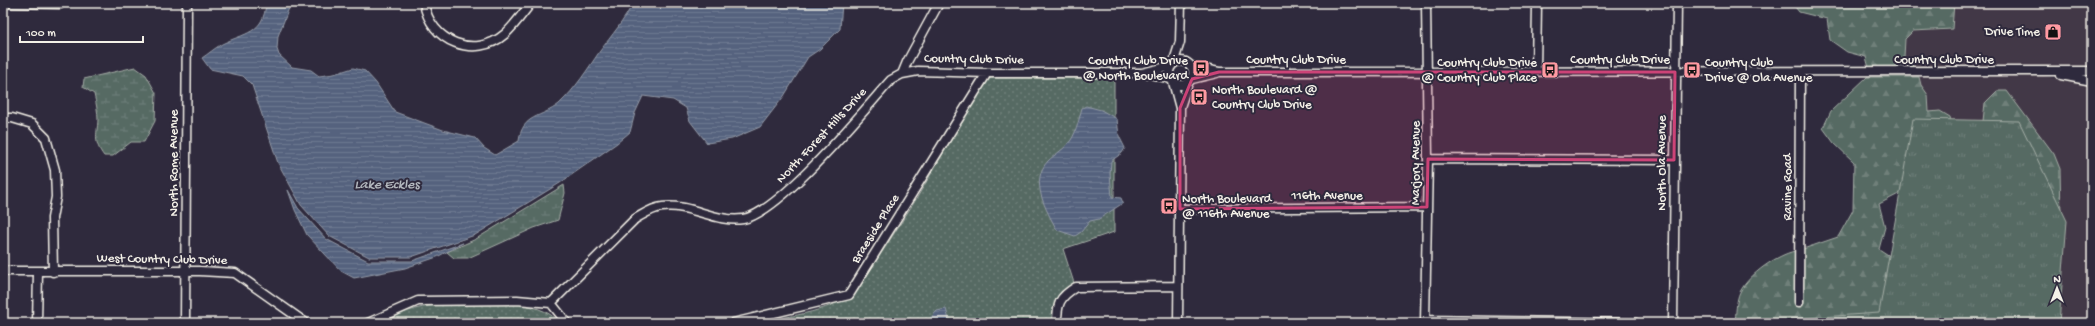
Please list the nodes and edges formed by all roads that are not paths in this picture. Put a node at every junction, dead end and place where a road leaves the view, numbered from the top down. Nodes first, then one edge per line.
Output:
1 (3, 3) edge
2 (187, 3) edge
3 (424, 3) edge
4 (531, 3) edge
5 (939, 3) edge
6 (1181, 3) edge
7 (1426, 3) edge
8 (1537, 3) edge
9 (1677, 3) edge
10 (60, 4) edge
11 (1180, 42) junction
12 (1172, 65) junction
13 (1191, 65) junction
14 (2092, 71) edge
15 (1219, 72) junction
16 (1428, 72) junction
17 (1536, 72) junction
18 (1675, 72) junction
19 (1800, 72) junction
20 (2044, 72) junction
21 (987, 73) junction
22 (1142, 73) junction
23 (902, 74) junction
24 (1172, 80) junction
25 (1190, 81) junction
26 (2092, 81) edge
27 (1180, 108) junction
28 (3, 118) edge
29 (1428, 159) junction
30 (1674, 160) junction
31 (1427, 207) junction
32 (1180, 209) junction
33 (3, 271) edge
34 (38, 272) junction
35 (53, 272) junction
36 (186, 272) junction
37 (1178, 286) junction
38 (1799, 302) dead end
39 (551, 303) junction
40 (1425, 321) edge
41 (37, 323) edge
42 (186, 323) edge
43 (306, 323) edge
44 (368, 323) edge
45 (568, 323) edge
46 (733, 323) edge
47 (1057, 323) edge
48 (1178, 323) edge
49 (1636, 323) edge
50 (1673, 323) edge

1 - 10 street
2 - 36 street, North Rome Avenue
3 - 4 street
5 - 23 street, North Forest Hills Drive
6 - 11 street
7 - 16 street, Marjory Avenue
8 - 17 street
9 - 18 street, North Ola Avenue
11 - 12 street
11 - 13 street
12 - 13 street
12 - 22 street, Country Club Drive
12 - 24 street
13 - 15 street, Country Club Drive
13 - 25 street
14 - 20 street, Country Club Drive
15 - 16 street, Country Club Drive
15 - 25 street, Country Club Drive
16 - 17 street, Country Club Drive
16 - 29 street, Marjory Avenue
17 - 18 street, Country Club Drive
18 - 19 street, Country Club Drive
18 - 30 street, North Ola Avenue
19 - 20 street, Country Club Drive
19 - 38 street, Ravine Road
20 - 26 street
21 - 22 street, Country Club Drive
21 - 23 street, Country Club Drive
21 - 46 street, Braeside Place
22 - 24 street, Country Club Drive
23 - 39 street, North Forest Hills Drive
24 - 25 street
24 - 27 street
25 - 27 street
27 - 32 street
28 - 35 street
29 - 30 street
29 - 31 street, Marjory Avenue
30 - 50 street, North Ola Avenue
31 - 32 street, 116th Avenue
31 - 40 street, Marjory Avenue
32 - 37 street
33 - 34 street, West Country Club Drive
34 - 35 street, West Country Club Drive
34 - 41 street
35 - 36 street, West Country Club Drive
36 - 42 street, North Rome Avenue
36 - 43 street, West Country Club Drive
37 - 47 street
37 - 48 street
39 - 44 street
39 - 45 street
40 - 49 street

